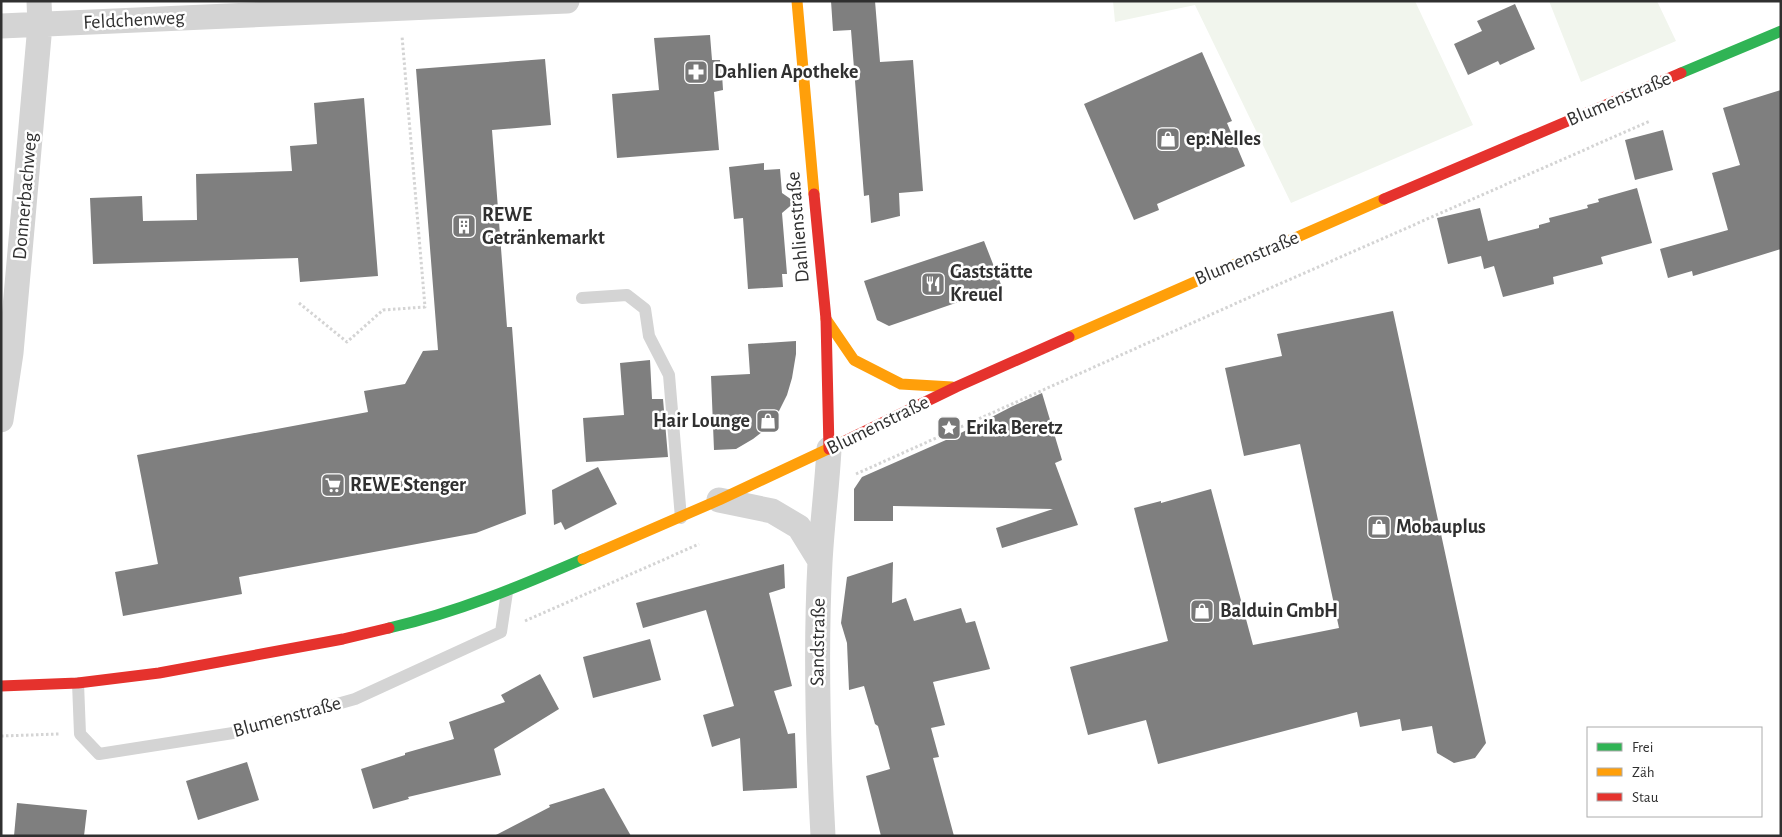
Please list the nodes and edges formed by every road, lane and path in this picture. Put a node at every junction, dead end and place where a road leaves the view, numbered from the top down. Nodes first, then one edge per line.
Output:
1 (567, 1) edge
2 (797, 1) edge
3 (400, 8) junction
4 (40, 13) edge
5 (1, 26) edge
6 (1781, 31) edge
7 (1653, 120) dead end
8 (582, 298) dead end
9 (298, 303) dead end
10 (826, 319) junction
11 (4, 382) edge
12 (956, 387) junction
13 (1, 420) edge
14 (829, 449) junction
15 (827, 487) junction
16 (719, 500) junction
17 (681, 518) junction
18 (700, 543) dead end
19 (820, 561) junction
20 (507, 592) junction
21 (501, 632) junction
22 (78, 683) junction
23 (1, 686) edge
24 (80, 734) junction
25 (1, 736) edge
26 (823, 836) edge

1 - 3 street, Feldchenweg
2 - 10 main road, Dahlienstraße
3 - 4 street, Feldchenweg
3 - 9 path
4 - 5 street, Feldchenweg
4 - 11 street, Donnerbachweg
6 - 12 main road, Blumenstraße
7 - 15 path
8 - 17 lane
10 - 12 main road
10 - 14 main road, Dahlienstraße
11 - 13 street, Donnerbachweg
12 - 14 main road, Blumenstraße
14 - 15 street, Sandstraße
14 - 16 main road, Blumenstraße
15 - 19 street, Sandstraße
16 - 17 main road, Blumenstraße
16 - 19 street
17 - 20 main road, Blumenstraße
18 - 21 path
19 - 26 street, Sandstraße
20 - 21 lane
20 - 22 main road, Blumenstraße
21 - 24 lane, Blumenstraße
22 - 23 main road, Blumenstraße
22 - 24 lane
24 - 25 path

